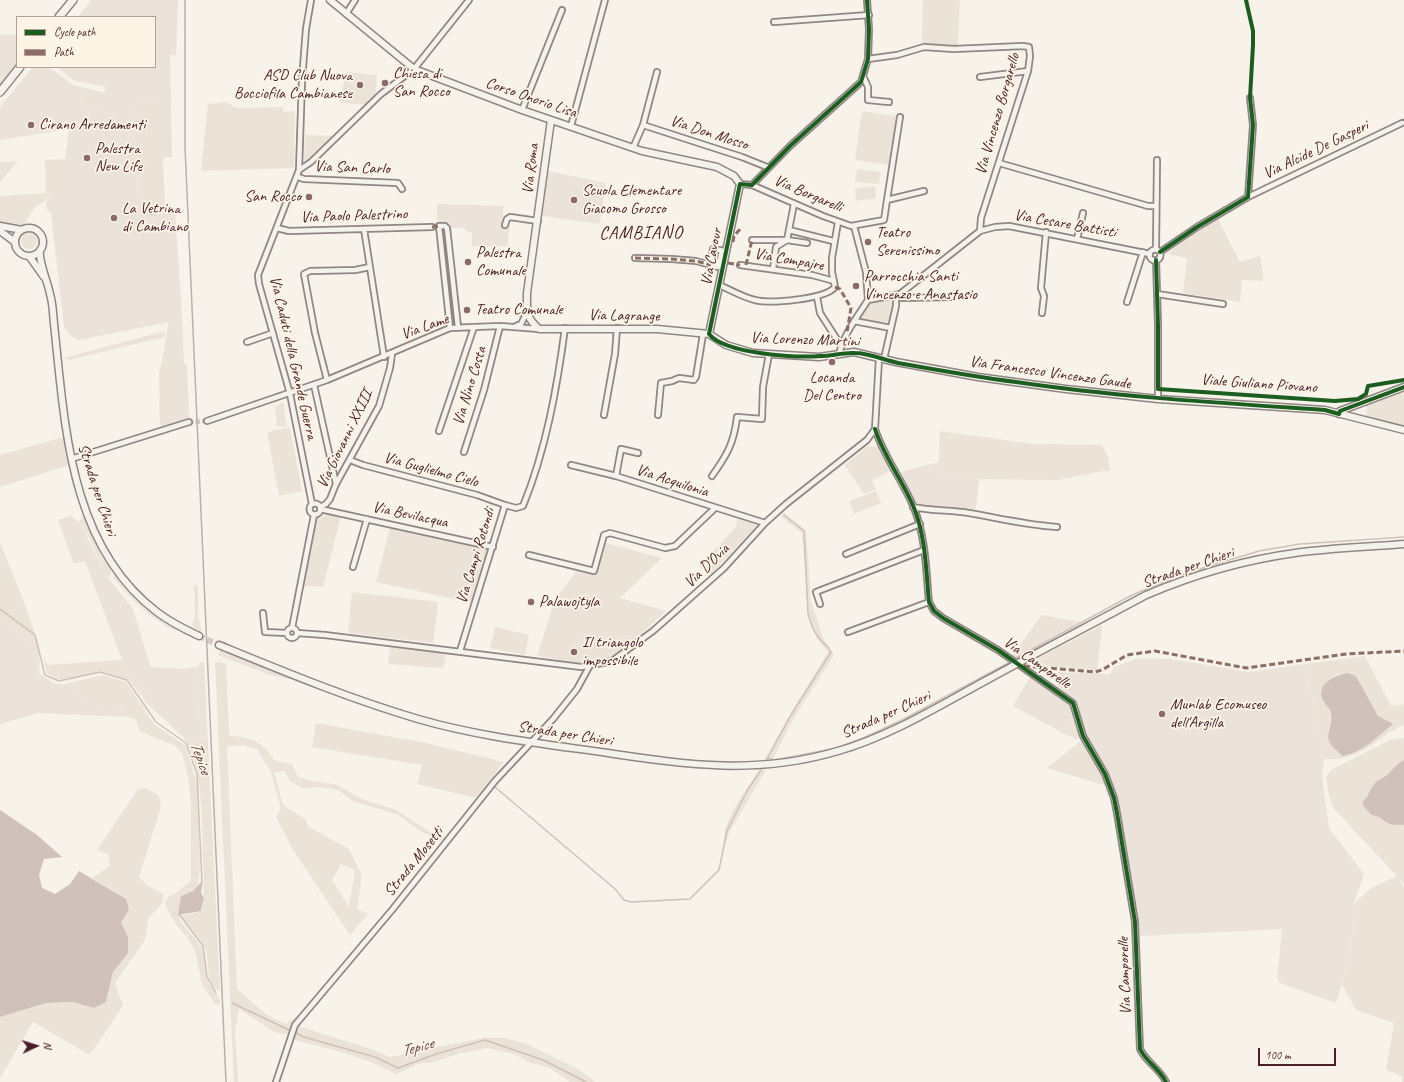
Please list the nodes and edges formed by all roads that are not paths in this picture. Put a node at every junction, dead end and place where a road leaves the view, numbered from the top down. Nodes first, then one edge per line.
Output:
1 (311, 0) edge
2 (355, 0) edge
3 (469, 0) edge
4 (605, 0) edge
5 (867, 0) edge
6 (71, 1) edge
7 (333, 1) edge
8 (562, 10) dead end
9 (346, 14) junction
10 (869, 15) junction
11 (61, 16) edge
12 (774, 22) dead end
13 (868, 59) junction
14 (19, 68) edge
15 (414, 69) junction
16 (1028, 71) junction
17 (657, 72) dead end
18 (980, 77) dead end
19 (864, 78) junction
20 (0, 92) edge
21 (1250, 98) dead end
22 (889, 102) dead end
23 (522, 110) junction
24 (900, 117) dead end
25 (551, 120) junction
26 (1402, 123) dead end
27 (643, 125) junction
28 (571, 126) junction
29 (633, 148) junction
30 (1157, 160) dead end
31 (999, 164) junction
32 (767, 167) junction
33 (299, 170) junction
34 (298, 177) junction
35 (740, 184) junction
36 (752, 185) junction
37 (402, 189) dead end
38 (924, 191) dead end
39 (1248, 196) junction
40 (887, 200) junction
41 (794, 204) junction
42 (1156, 206) junction
43 (1083, 213) dead end
44 (538, 221) junction
45 (838, 222) junction
46 (505, 225) dead end
47 (0, 226) edge
48 (854, 226) junction
49 (432, 227) dead end
50 (277, 228) junction
51 (364, 229) junction
52 (22, 230) junction
53 (789, 230) junction
54 (0, 231) edge
55 (980, 231) junction
56 (1046, 232) junction
57 (1077, 239) junction
58 (752, 240) dead end
59 (787, 240) junction
60 (833, 241) junction
61 (15, 242) junction
62 (807, 243) dead end
63 (40, 250) junction
64 (723, 251) junction
65 (1158, 251) junction
66 (1143, 252) junction
67 (1150, 254) junction
68 (29, 256) junction
69 (635, 258) dead end
70 (1156, 260) junction
71 (711, 265) junction
72 (740, 265) dead end
73 (370, 267) junction
74 (720, 267) junction
75 (773, 269) junction
76 (834, 281) junction
77 (48, 283) junction
78 (719, 285) junction
79 (1157, 294) junction
80 (898, 295) junction
81 (817, 296) junction
82 (952, 297) dead end
83 (868, 300) junction
84 (1127, 302) dead end
85 (1223, 304) dead end
86 (527, 312) junction
87 (1042, 313) dead end
88 (854, 321) junction
89 (500, 326) junction
90 (474, 327) junction
91 (450, 328) junction
92 (458, 328) junction
93 (512, 328) junction
94 (565, 328) junction
95 (617, 328) junction
96 (892, 328) junction
97 (539, 329) junction
98 (273, 332) junction
99 (706, 334) junction
100 (247, 342) dead end
101 (842, 344) junction
102 (392, 354) junction
103 (769, 354) junction
104 (840, 354) junction
105 (384, 357) junction
106 (882, 359) junction
107 (327, 380) junction
108 (314, 385) junction
109 (1404, 387) edge
110 (290, 394) junction
111 (1158, 399) junction
112 (1339, 414) junction
113 (604, 415) dead end
114 (658, 415) dead end
115 (207, 421) tunnel mouth
116 (189, 422) tunnel mouth
117 (875, 429) junction
118 (439, 430) dead end
119 (1404, 430) edge
120 (464, 452) dead end
121 (638, 453) dead end
122 (71, 459) junction
123 (350, 460) junction
124 (571, 466) dead end
125 (616, 476) junction
126 (712, 476) dead end
127 (336, 484) junction
128 (312, 504) junction
129 (505, 505) junction
130 (913, 507) junction
131 (320, 508) junction
132 (715, 508) junction
133 (314, 515) junction
134 (367, 519) junction
135 (766, 523) junction
136 (920, 524) junction
137 (1057, 527) dead end
138 (1404, 544) edge
139 (493, 547) junction
140 (924, 550) junction
141 (846, 554) dead end
142 (529, 555) dead end
143 (354, 567) dead end
144 (930, 602) junction
145 (820, 604) dead end
146 (263, 613) dead end
147 (292, 628) junction
148 (848, 632) dead end
149 (287, 633) junction
150 (297, 634) junction
151 (199, 636) tunnel mouth
152 (219, 645) tunnel mouth
153 (460, 651) junction
154 (1016, 664) junction
155 (590, 667) junction
156 (532, 742) junction
157 (276, 1082) edge
158 (1166, 1082) edge

1 - 33 street, Via Caduti della Grande Guerra
2 - 9 street
3 - 15 street
4 - 28 street
5 - 10 street
6 - 11 main road
7 - 9 main road, Corso Onorio Lisa
8 - 23 street
9 - 15 main road, Corso Onorio Lisa
10 - 12 street
10 - 13 street
13 - 16 street, Via Vincenzo Borgarello
13 - 19 street
14 - 20 main road
15 - 23 main road, Corso Onorio Lisa
15 - 33 street
16 - 18 street
16 - 31 street, Via Vincenzo Borgarello
17 - 27 street
19 - 22 street
19 - 32 street
21 - 39 street
23 - 25 main road, Corso Onorio Lisa
24 - 40 street
25 - 28 main road, Corso Onorio Lisa
25 - 44 main road, Via Roma
26 - 39 street, Via Alcide De Gasperi
27 - 29 street
27 - 32 street, Via Don Mosso
28 - 29 main road, Corso Onorio Lisa
29 - 35 main road, Corso Onorio Lisa
30 - 42 street
31 - 42 street
31 - 55 street, Via Vincenzo Borgarello
32 - 36 street
33 - 34 street, Via Caduti della Grande Guerra
34 - 37 street, Via San Carlo
34 - 50 street, Via Caduti della Grande Guerra
35 - 36 street, Via Borgarelli
35 - 64 main road, Via Cavour
36 - 41 street, Via Borgarelli
38 - 40 street
39 - 65 street, Via Alcide De Gasperi
40 - 48 street
41 - 45 street, Via Borgarelli
41 - 53 street
42 - 65 street
43 - 57 street
44 - 46 street
44 - 86 main road, Via Roma
45 - 48 street, Via Borgarelli
45 - 60 street
47 - 52 main road
48 - 83 street
49 - 51 street, Via Paolo Palestrino
50 - 51 street, Via Paolo Palestrino
50 - 98 street, Via Caduti della Grande Guerra
51 - 73 street
52 - 61 main road
52 - 63 main road
53 - 59 street
53 - 60 street
54 - 61 main road
55 - 56 street, Via Cesare Battisti
55 - 80 street, Via Cesare Battisti
56 - 57 street, Via Cesare Battisti
56 - 87 street
57 - 66 street, Via Cesare Battisti
58 - 59 street
59 - 62 street
59 - 75 street
60 - 76 street
61 - 68 main road
63 - 68 main road
63 - 77 main road, Strada per Chieri
64 - 71 street
64 - 74 main road, Via Cavour
65 - 67 street
65 - 70 street
66 - 67 street, Via Cesare Battisti
66 - 84 street
67 - 70 street
68 - 77 main road, Strada per Chieri
69 - 71 street
70 - 79 street
71 - 74 street
72 - 75 street, Via Compajre
73 - 105 street
73 - 107 street
74 - 78 main road, Via Cavour
75 - 76 street, Via Compajre
76 - 81 street
77 - 122 main road, Strada per Chieri
78 - 81 street
78 - 99 main road, Via Cavour
79 - 85 street
79 - 111 street
80 - 82 street
80 - 83 street
80 - 96 street
81 - 101 street
83 - 88 street
86 - 93 street
86 - 97 main road
88 - 96 street
88 - 101 street
89 - 90 street, Via Lame
89 - 93 street, Via Lame
89 - 120 street, Via Nino Costa
90 - 92 street, Via Lame
90 - 118 street
91 - 92 street, Via Lame
91 - 92 street
91 - 102 street, Via Lame
93 - 97 street, Via Lame
94 - 95 main road, Via Lagrange
94 - 97 main road, Via Lagrange
94 - 129 street, Via Campi Rotondi
95 - 99 main road, Via Lagrange
95 - 113 street
96 - 106 street
98 - 100 street
98 - 110 street, Via Caduti della Grande Guerra
99 - 103 main road, Via Lorenzo Martini
99 - 114 street
101 - 104 street
102 - 105 street, Via Lame
102 - 123 street, Via Giovanni XXIII
103 - 104 main road, Via Lorenzo Martini
103 - 126 street
104 - 106 main road, Via Lorenzo Martini
105 - 107 street, Via Lame
106 - 111 main road, Via Francesco Vincenzo Gaude
106 - 117 street
107 - 108 street, Via Lame
108 - 110 street, Via Lame
108 - 127 street
109 - 112 main road
110 - 115 street, Via Lame
110 - 128 street, Via Caduti della Grande Guerra
111 - 112 main road, Via Francesco Vincenzo Gaude
112 - 119 main road, Via Francesco Vincenzo Gaude
116 - 122 street
117 - 130 street
117 - 135 street, Via D'Ovia
121 - 125 street
122 - 151 main road, Strada per Chieri
123 - 127 street, Via Giovanni XXIII
123 - 129 street, Via Guglielmo Cielo
124 - 125 street, Via Acquilonia
125 - 132 street, Via Acquilonia
127 - 131 street, Via Giovanni XXIII
128 - 131 street
128 - 133 street
129 - 139 street, Via Campi Rotondi
130 - 136 street
130 - 137 street
131 - 133 street
131 - 134 street, Via Bevilacqua
132 - 135 street, Via Acquilonia
132 - 142 street
133 - 147 street
134 - 139 street, Via Bevilacqua
134 - 143 street
135 - 155 street, Via D'Ovia
136 - 140 street
136 - 141 street
138 - 154 main road, Strada per Chieri
139 - 153 street, Via Campi Rotondi
140 - 144 street
140 - 145 street
144 - 148 street
144 - 154 street, Via Camporelle
146 - 149 street
147 - 149 street
147 - 150 street
149 - 150 street
150 - 153 street
152 - 156 main road, Strada per Chieri
153 - 155 street, Via D'Ovia
154 - 156 main road, Strada per Chieri
154 - 158 street, Via Camporelle
155 - 156 street, Strada Mosetti
156 - 157 street, Strada Mosetti

